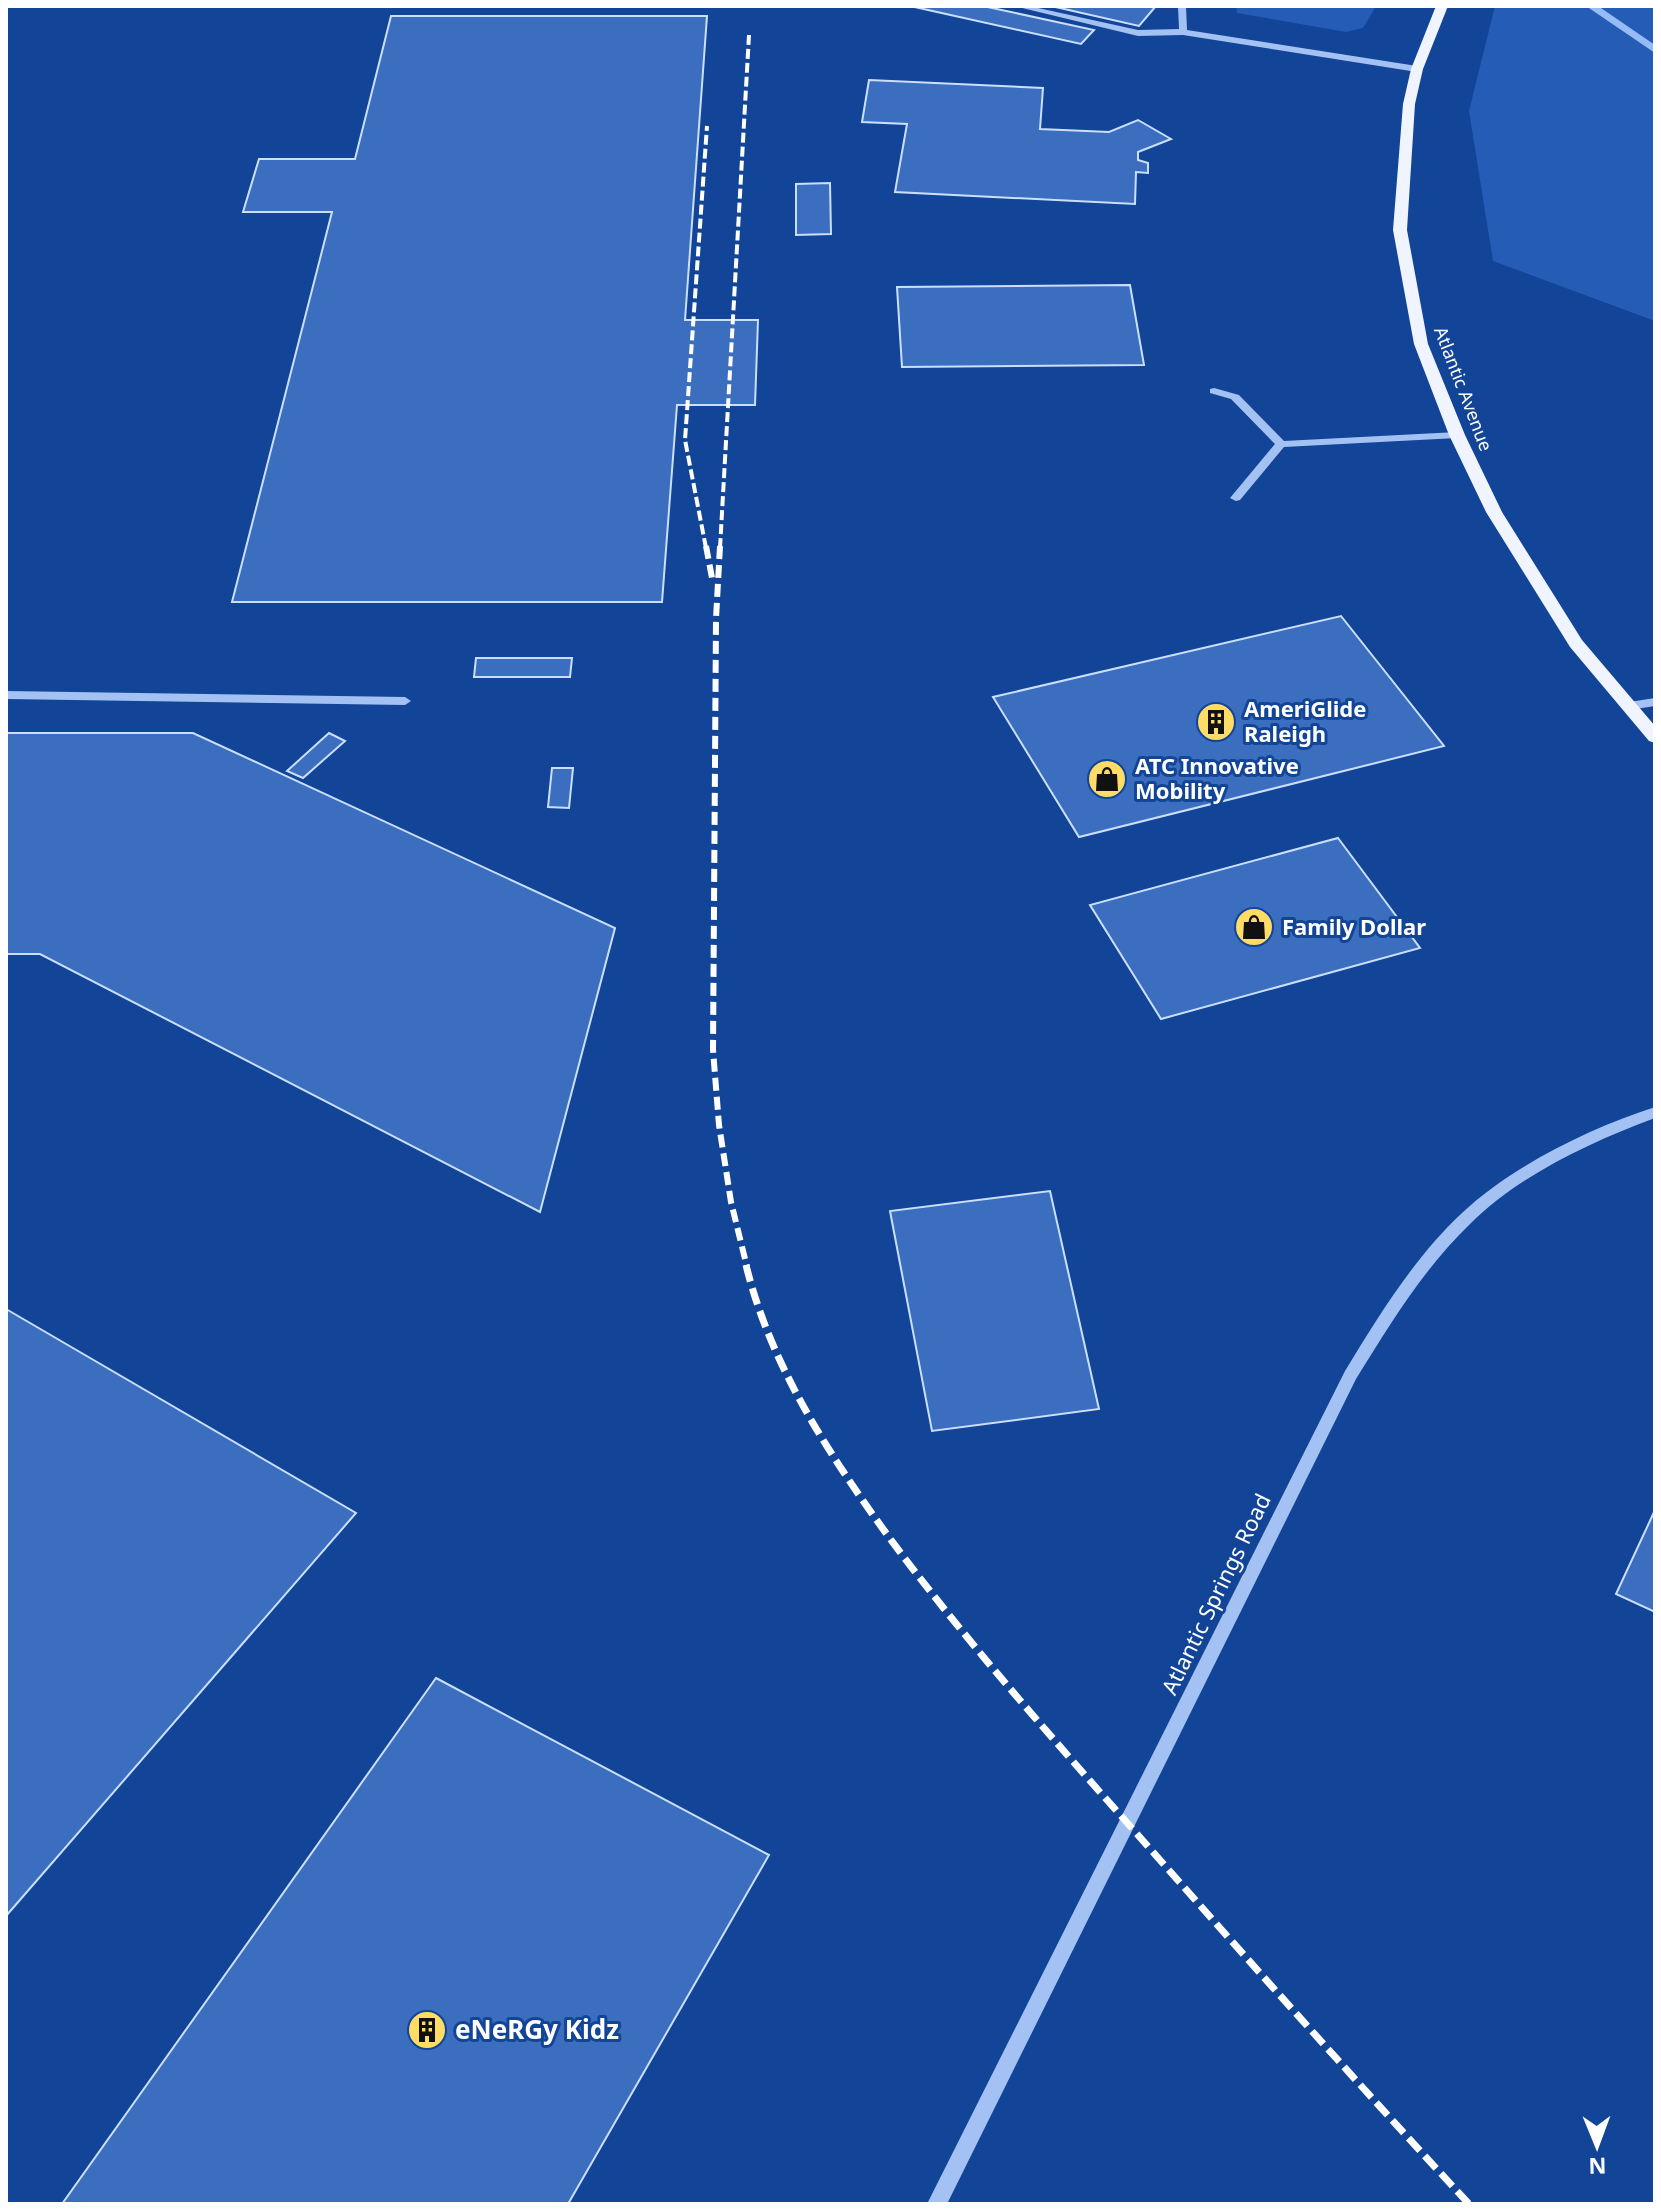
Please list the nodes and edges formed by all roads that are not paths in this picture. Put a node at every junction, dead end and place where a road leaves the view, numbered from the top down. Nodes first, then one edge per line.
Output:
1 (1018, 6) edge
2 (1182, 6) edge
3 (1442, 6) edge
4 (1183, 32) junction
5 (1417, 69) junction
6 (1214, 391) dead end
7 (1457, 435) junction
8 (1281, 444) junction
9 (1236, 498) dead end
10 (6, 695) edge
11 (405, 701) dead end
12 (1655, 702) edge
13 (1629, 706) junction
14 (1655, 737) edge
15 (1655, 1112) edge
16 (937, 2204) edge

1 - 4 street
2 - 4 street
3 - 5 main road, Atlantic Avenue
4 - 5 street
5 - 7 main road, Atlantic Avenue
6 - 8 street
7 - 8 street
7 - 13 main road, Atlantic Avenue
8 - 9 street
10 - 11 street
12 - 13 street
13 - 14 main road, Atlantic Avenue
15 - 16 street, Atlantic Springs Road

